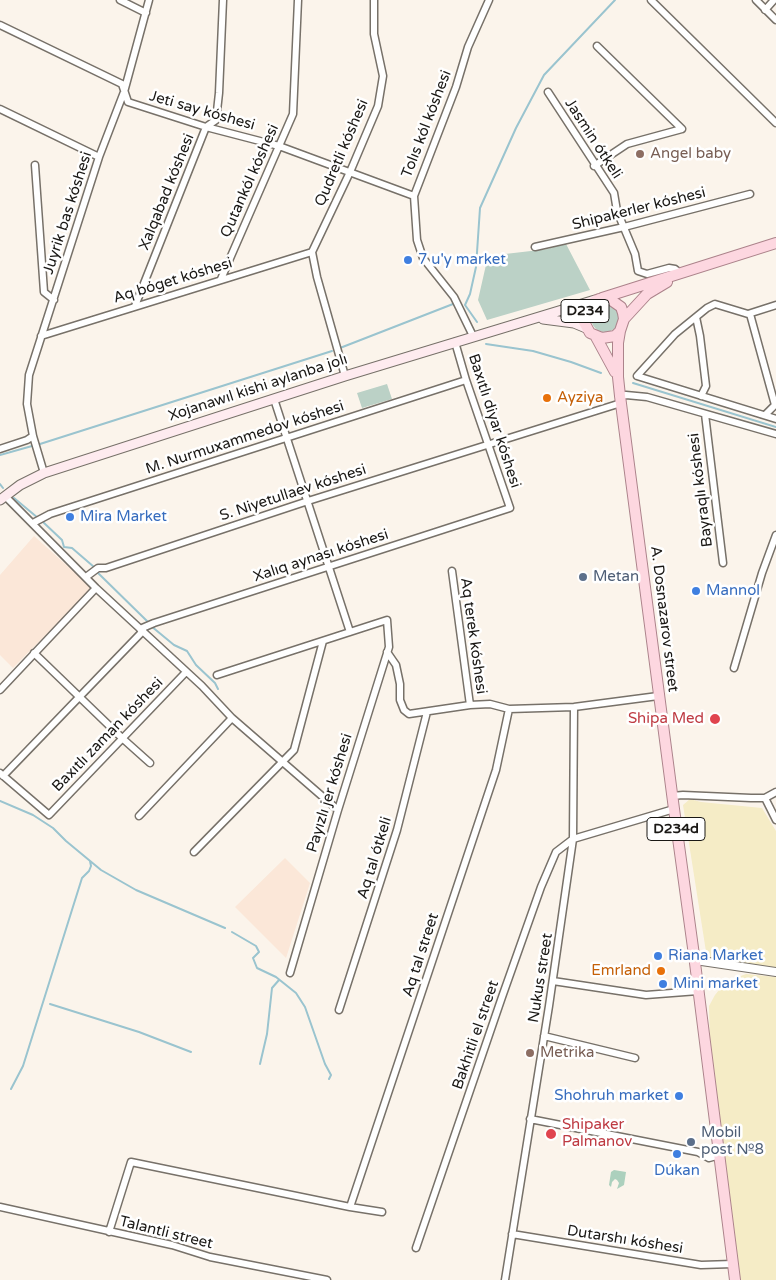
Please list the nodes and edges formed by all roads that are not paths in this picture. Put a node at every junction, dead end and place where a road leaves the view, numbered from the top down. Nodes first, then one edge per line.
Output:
1 (120, 0) edge
2 (149, 0) edge
3 (223, 0) edge
4 (298, 0) edge
5 (374, 0) edge
6 (489, 0) edge
7 (651, 0) edge
8 (756, 0) edge
9 (774, 0) edge
10 (765, 10) junction
11 (146, 13) junction
12 (776, 20) edge
13 (0, 25) edge
14 (597, 46) dead end
15 (124, 92) junction
16 (548, 92) dead end
17 (0, 109) edge
18 (776, 123) edge
19 (206, 127) junction
20 (279, 146) junction
21 (99, 157) junction
22 (35, 165) dead end
23 (594, 166) junction
24 (350, 172) junction
25 (750, 194) dead end
26 (414, 196) junction
27 (624, 227) junction
28 (776, 243) edge
29 (535, 247) dead end
30 (312, 252) junction
31 (680, 273) junction
32 (220, 279) junction
33 (54, 300) junction
34 (597, 300) junction
35 (776, 305) edge
36 (135, 306) junction
37 (750, 314) junction
38 (696, 317) junction
39 (532, 319) junction
40 (624, 319) junction
41 (586, 328) junction
42 (620, 331) junction
43 (40, 336) junction
44 (473, 336) junction
45 (596, 337) junction
46 (455, 342) junction
47 (344, 376) junction
48 (618, 377) junction
49 (466, 380) junction
50 (701, 396) junction
51 (274, 399) junction
52 (620, 400) junction
53 (705, 414) junction
54 (765, 415) junction
55 (776, 419) edge
56 (776, 434) edge
57 (33, 436) junction
58 (287, 437) junction
59 (488, 444) junction
60 (0, 449) edge
61 (44, 473) junction
62 (2, 498) edge
63 (308, 501) junction
64 (510, 508) joint
65 (32, 523) junction
66 (776, 535) edge
67 (723, 563) dead end
68 (329, 566) junction
69 (452, 571) dead end
70 (86, 577) junction
71 (96, 588) junction
72 (141, 630) junction
73 (350, 632) junction
74 (323, 641) junction
75 (34, 652) junction
76 (387, 652) junction
77 (734, 668) dead end
78 (186, 672) junction
79 (217, 675) dead end
80 (0, 690) edge
81 (79, 696) junction
82 (658, 696) junction
83 (470, 705) junction
84 (574, 707) junction
85 (509, 709) junction
86 (427, 712) junction
87 (232, 718) junction
88 (122, 738) junction
89 (150, 762) dead end
90 (283, 762) junction
91 (2, 775) edge
92 (776, 792) edge
93 (672, 796) junction
94 (765, 798) junction
95 (674, 809) junction
96 (338, 810) junction
97 (138, 816) dead end
98 (776, 820) edge
99 (573, 839) junction
100 (194, 852) dead end
101 (695, 960) junction
102 (776, 972) edge
103 (290, 973) dead end
104 (553, 981) junction
105 (698, 991) junction
106 (339, 1010) dead end
107 (544, 1036) junction
108 (635, 1058) dead end
109 (530, 1119) junction
110 (720, 1155) junction
111 (0, 1207) edge
112 (350, 1207) junction
113 (382, 1212) dead end
114 (109, 1232) junction
115 (512, 1234) junction
116 (416, 1248) dead end
117 (733, 1264) junction
118 (327, 1280) edge
119 (505, 1280) edge
120 (735, 1280) edge

1 - 11 street
2 - 11 street, Juyrik bas kóshesi
3 - 19 street, Xalqabad kóshesi
4 - 20 street, Qutankól kóshesi
5 - 24 street, Qudretli kóshesi
6 - 26 street, Tolıs kól kóshesi
7 - 18 street
8 - 10 street
9 - 10 street
10 - 12 street
11 - 15 street, Juyrik bas kóshesi
13 - 15 street, Jeti say kóshesi
14 - 23 street
15 - 19 street, Jeti say kóshesi
15 - 21 street, Juyrik bas kóshesi
16 - 23 street, Jasmin ótkeli
17 - 21 street
19 - 20 street, Jeti say kóshesi
19 - 36 street, Xalqabad kóshesi
20 - 24 street, Jeti say kóshesi
20 - 32 street, Qutankól kóshesi
21 - 33 street, Juyrik bas kóshesi
22 - 33 street
23 - 27 street, Jasmin ótkeli
24 - 26 street, Jeti say kóshesi
24 - 30 street, Qudretli kóshesi
25 - 27 street, Shipakerler kóshesi
26 - 44 street, Tolıs kól kóshesi
27 - 29 street, Shipakerler kóshesi
27 - 31 street, Jasmin ótkeli
28 - 31 main road, Xojanawıl kishi aylanba jolı / D234
30 - 32 street, Aq bóget kóshesi
30 - 47 street
31 - 34 main road, Xojanawıl kishi aylanba jolı / D234
31 - 40 main road, Xojanawıl kishi aylanba jolı / D234
32 - 36 street, Aq bóget kóshesi
33 - 43 street, Juyrik bas kóshesi
34 - 39 main road, Xojanawıl kishi aylanba jolı / D234
34 - 40 main road, D234
34 - 41 main road, D234
35 - 37 street
36 - 43 street, Aq bóget kóshesi
37 - 38 street
37 - 54 street
38 - 50 street
38 - 50 street
39 - 41 main road, Xojanawıl kishi aylanba jolı / D234
39 - 44 main road, Xojanawıl kishi aylanba jolı / D234
40 - 42 main road
41 - 45 main road, D234
42 - 45 main road, D234
42 - 48 main road, D234d
43 - 57 street, Juyrik bas kóshesi
44 - 46 main road, Xojanawıl kishi aylanba jolı / D234
45 - 48 main road, D234d
46 - 47 main road, Xojanawıl kishi aylanba jolı / D234
46 - 49 street, Baxıtlı diyar kóshesi
47 - 51 main road, Xojanawıl kishi aylanba jolı / D234
48 - 52 main road, A. Dosnazarov street / D234d
49 - 58 street, M. Nurmuxammedov kóshesi
49 - 59 street, Baxıtlı diyar kóshesi
50 - 54 street
51 - 58 street
51 - 61 main road, Xojanawıl kishi aylanba jolı / D234
52 - 53 street, S. Niyetullaev kóshesi
52 - 59 street, S. Niyetullaev kóshesi
52 - 82 main road, A. Dosnazarov street / D234d
53 - 56 street, S. Niyetullaev kóshesi
53 - 67 street, Bayraqlı kóshesi
54 - 55 street
57 - 60 street
57 - 61 street, Juyrik bas kóshesi
58 - 63 street
58 - 65 street, M. Nurmuxammedov kóshesi
59 - 63 street, S. Niyetullaev kóshesi
59 - 64 street, Baxıtlı diyar kóshesi
61 - 62 main road, Xojanawıl kishi aylanba jolı / D234
62 - 65 street
63 - 68 street
63 - 70 street, S. Niyetullaev kóshesi
64 - 68 street, Xalıq aynası kóshesi
65 - 70 street
66 - 77 street
68 - 72 street, Xalıq aynası kóshesi
68 - 73 street
69 - 83 street, Aq terek kóshesi
70 - 71 street
71 - 72 street
71 - 75 street
72 - 78 street
72 - 81 street, Xalıq aynası kóshesi
73 - 74 street
73 - 76 street, Payızlı jer kóshesi
74 - 79 street
74 - 90 street
75 - 80 street
75 - 81 street
76 - 86 street
76 - 96 street, Payızlı jer kóshesi
78 - 87 street
78 - 88 street, Baxıtlı zaman kóshesi
81 - 88 street
81 - 91 street, Xalıq aynası kóshesi
82 - 84 street
82 - 93 main road, A. Dosnazarov street / D234d
83 - 85 street
83 - 86 street
84 - 85 street
84 - 99 street, Nukus street
85 - 112 street, Aq tal street
86 - 106 street, Aq tal ótkeli
87 - 90 street
87 - 97 street
88 - 89 street
88 - 91 street, Baxıtlı zaman kóshesi
90 - 96 street
90 - 100 street
92 - 94 street
93 - 94 street
93 - 95 main road, A. Dosnazarov street / D234d
94 - 98 street
95 - 99 street
95 - 101 main road, A. Dosnazarov street / D234d
96 - 103 street, Payızlı jer kóshesi
99 - 104 street, Nukus street
99 - 116 street, Bakhitli el street
101 - 102 street
101 - 105 main road, A. Dosnazarov street / D234d
104 - 105 street
104 - 107 street, Nukus street
105 - 110 main road, A. Dosnazarov street / D234d
107 - 108 street
107 - 109 street, Nukus street
109 - 110 street
109 - 115 street, Nukus street
110 - 117 main road, A. Dosnazarov street / D234d
111 - 114 street, Talantli street
112 - 113 street
112 - 114 street
114 - 118 street, Talantli street
115 - 117 street, Dutarshı kóshesi
115 - 119 street, Nukus street
117 - 120 main road, A. Dosnazarov street / D234d

